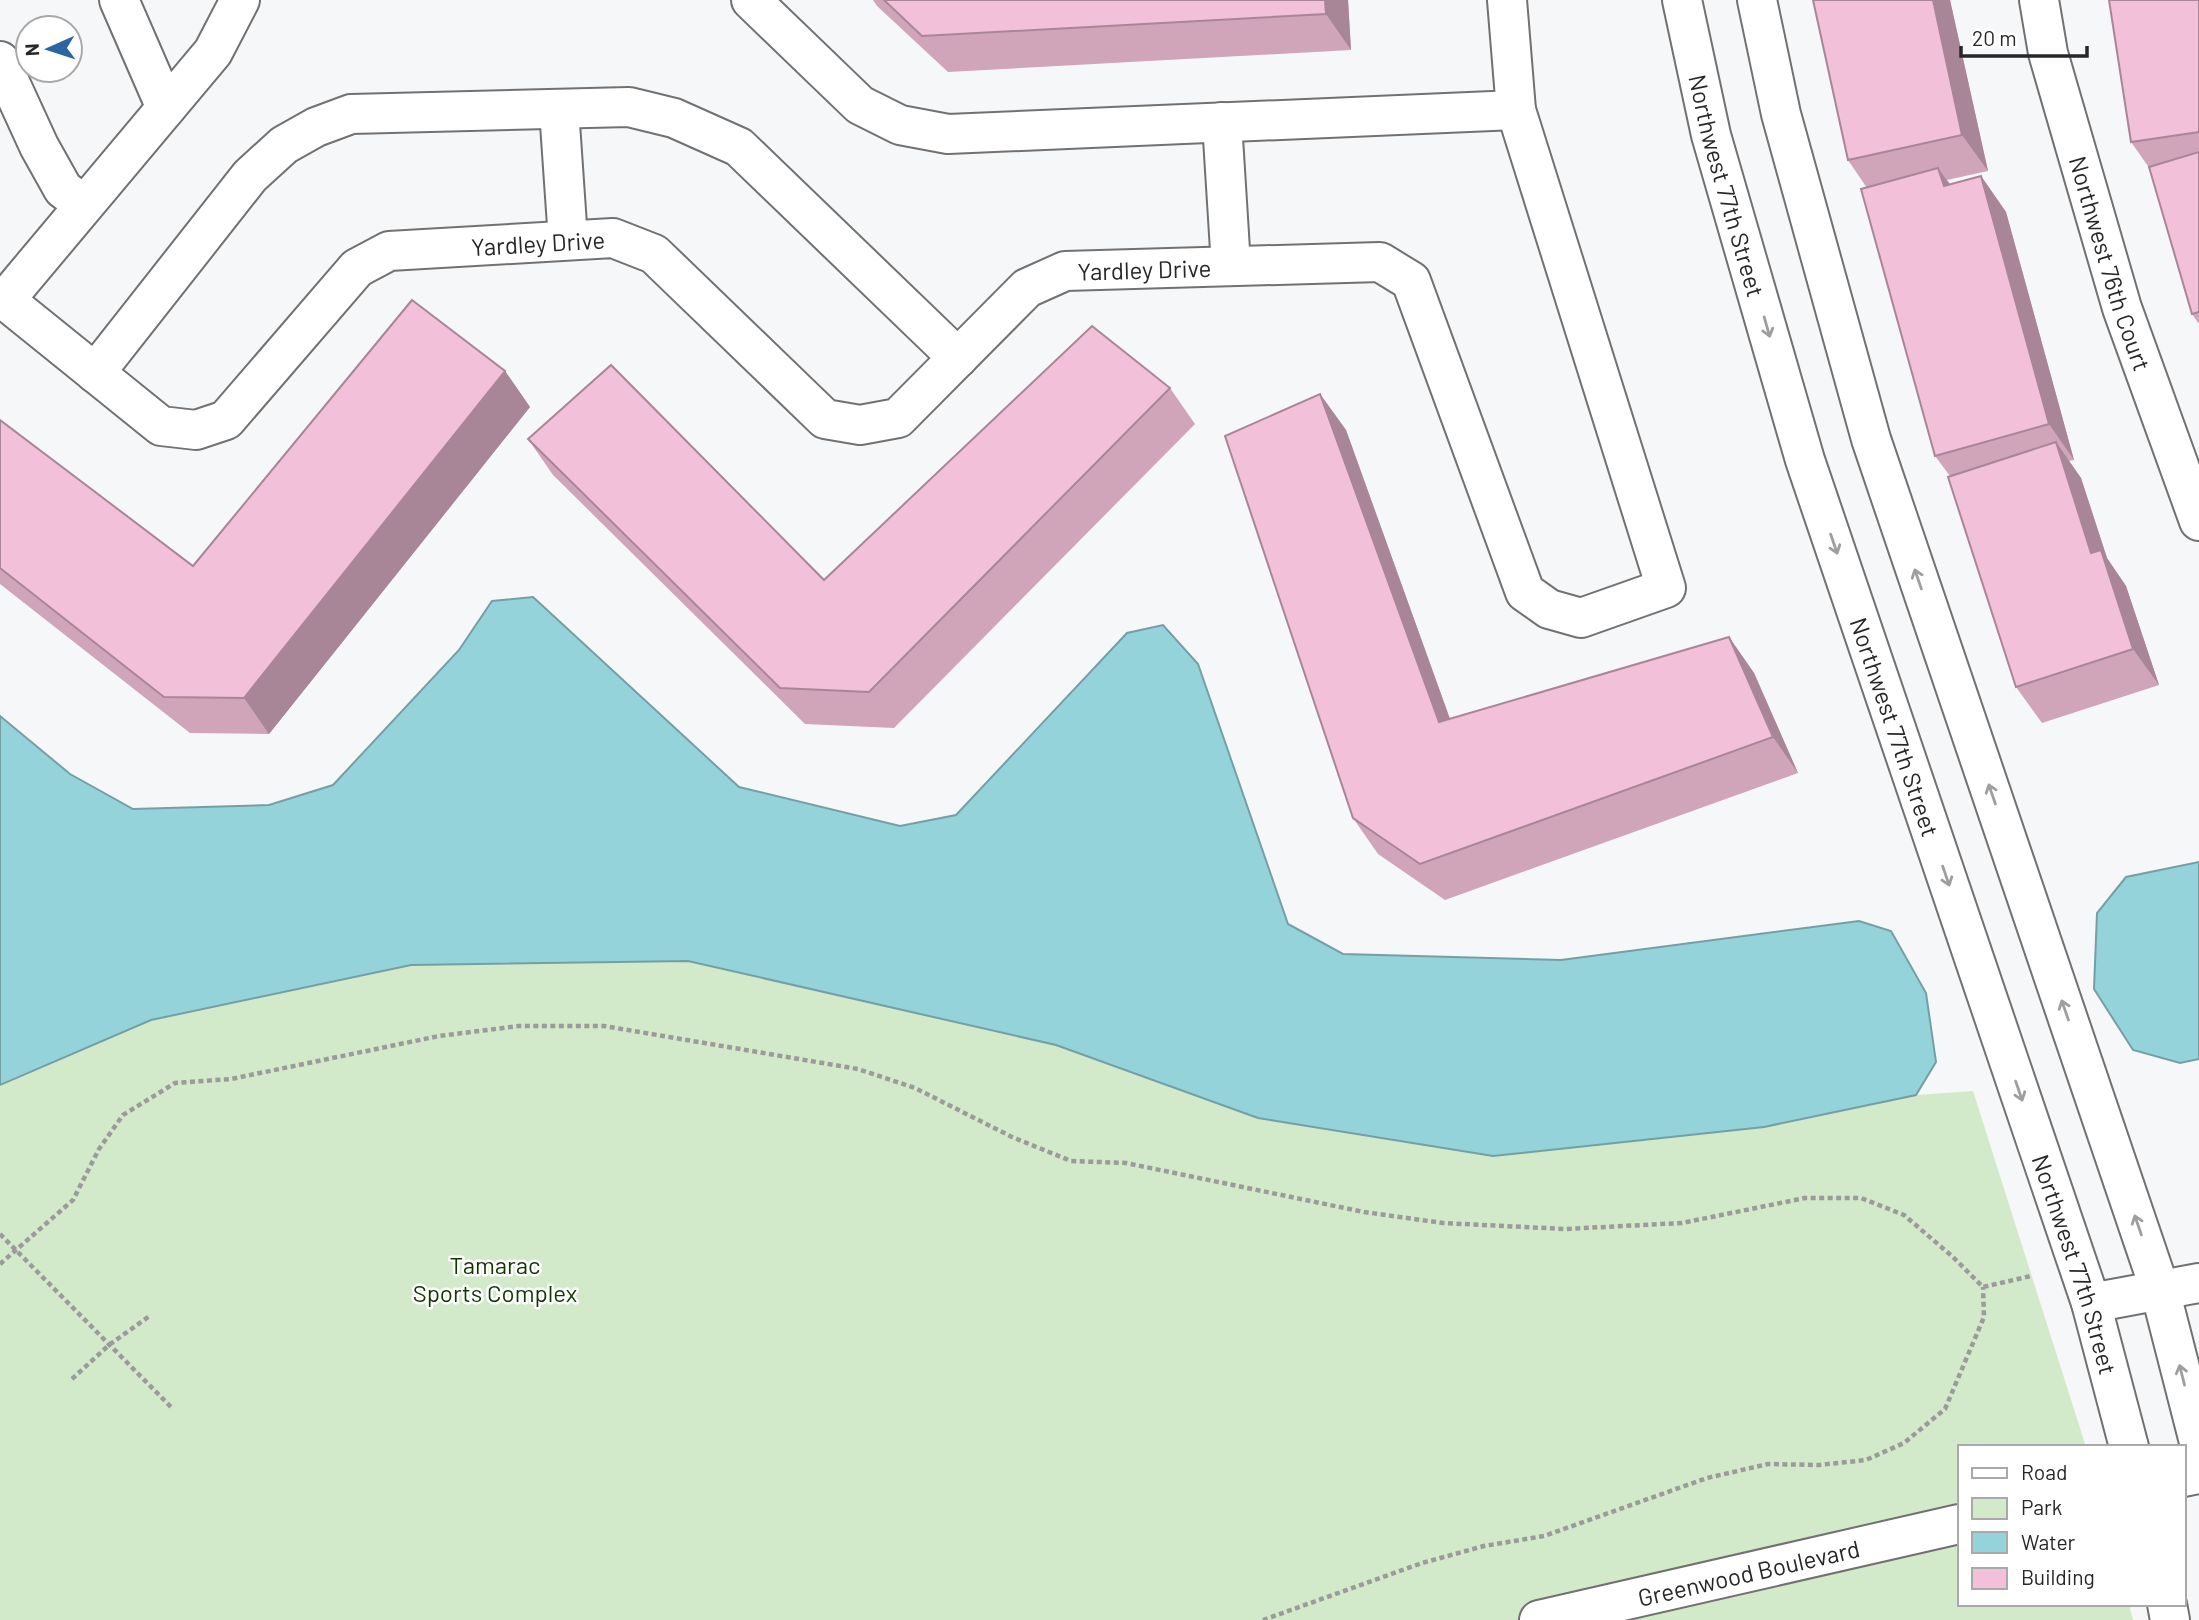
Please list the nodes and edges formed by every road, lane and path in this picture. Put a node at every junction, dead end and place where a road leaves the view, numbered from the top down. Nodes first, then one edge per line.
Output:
1 (119, 0) edge
2 (240, 0) edge
3 (751, 0) edge
4 (1507, 0) edge
5 (1682, 0) edge
6 (1757, 0) edge
7 (2039, 0) edge
8 (0, 61) edge
9 (166, 108) junction
10 (559, 109) junction
11 (1516, 110) junction
12 (1222, 122) junction
13 (84, 205) junction
14 (568, 240) junction
15 (1231, 266) junction
16 (2, 298) edge
17 (958, 358) junction
18 (95, 373) junction
19 (2199, 521) edge
20 (0, 1234) edge
21 (14, 1251) junction
22 (0, 1264) edge
23 (2031, 1276) dead end
24 (2199, 1283) edge
25 (1983, 1287) junction
26 (2160, 1290) junction
27 (2091, 1304) junction
28 (151, 1315) dead end
29 (109, 1345) junction
30 (72, 1378) dead end
31 (171, 1407) dead end
32 (2199, 1442) edge
33 (2128, 1445) edge
34 (1958, 1524) edge
35 (1263, 1620) edge
36 (1539, 1620) edge

1 - 9 street
2 - 9 street, Yardley Drive
3 - 12 street
4 - 11 street
5 -> 27 street, Northwest 77th Street
26 -> 6 street
7 - 19 street, Northwest 76th Court
8 - 13 street
9 - 13 street, Yardley Drive
10 - 14 street
10 - 17 street
10 - 18 street
11 - 12 street
11 - 15 street, Yardley Drive
12 - 15 street, Yardley Drive
13 - 16 street, Yardley Drive
14 - 17 street, Yardley Drive
14 - 18 street, Yardley Drive
15 - 17 street, Yardley Drive
16 - 18 street, Yardley Drive
20 - 21 path
21 - 22 path
21 - 25 path
21 - 29 path
23 - 25 path
24 - 26 street
25 - 35 path
26 - 27 street
32 -> 26 street
27 - 33 street, Northwest 77th Street
28 - 29 path
29 - 30 path
29 - 31 path
34 - 36 street, Greenwood Boulevard

